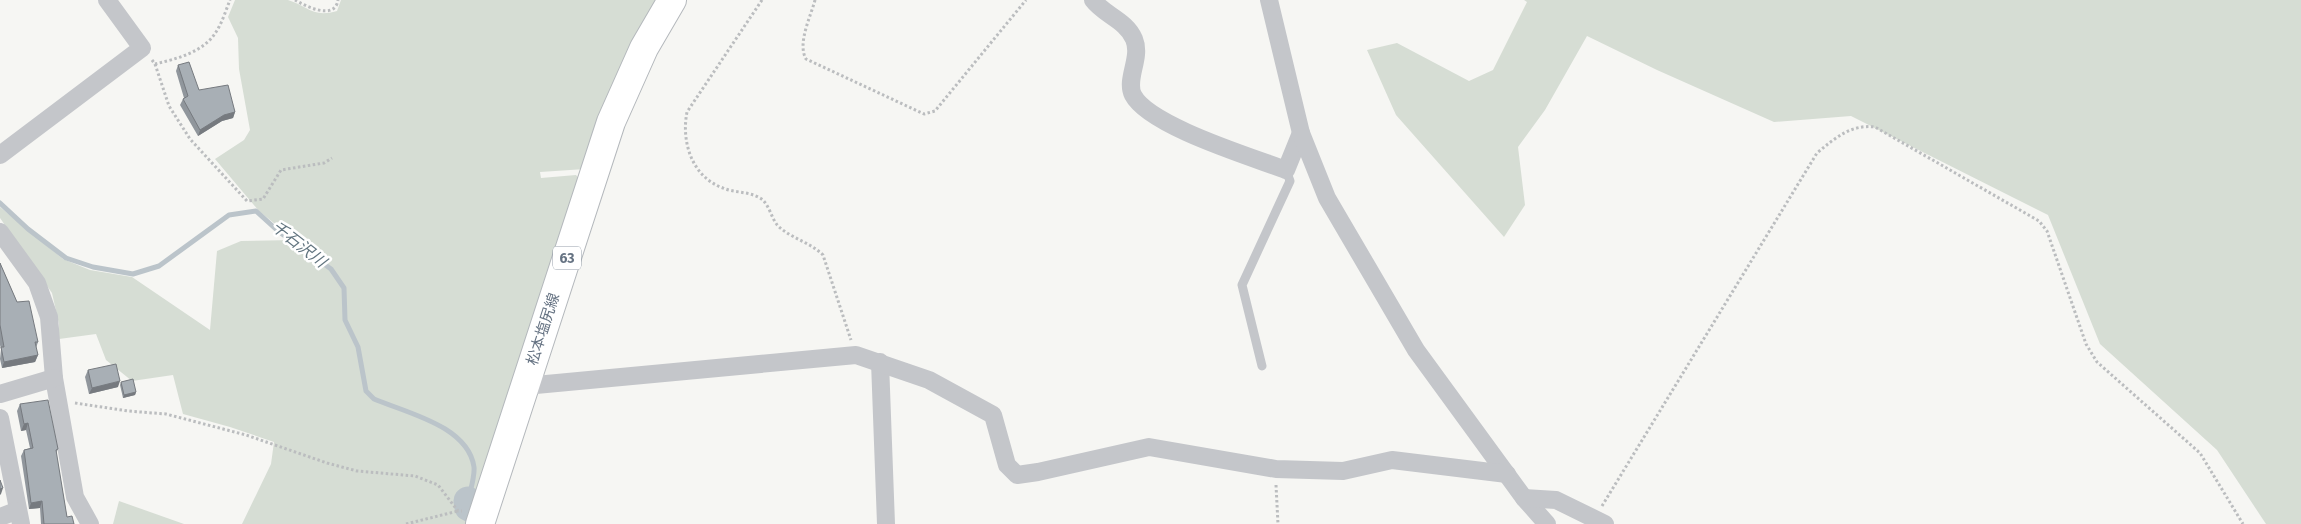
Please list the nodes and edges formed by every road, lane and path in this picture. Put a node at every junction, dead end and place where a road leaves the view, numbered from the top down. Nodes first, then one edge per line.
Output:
1 (107, 0) edge
2 (230, 0) edge
3 (295, 0) edge
4 (338, 0) edge
5 (672, 0) edge
6 (762, 0) edge
7 (815, 0) edge
8 (1026, 0) edge
9 (1093, 0) edge
10 (1269, 0) edge
11 (1301, 133) junction
12 (0, 155) edge
13 (332, 158) dead end
14 (1286, 170) junction
15 (0, 232) edge
16 (856, 355) junction
17 (880, 362) junction
18 (1262, 366) dead end
19 (54, 378) junction
20 (525, 386) junction
21 (0, 394) edge
22 (59, 403) junction
23 (0, 418) edge
24 (1276, 470) junction
25 (1507, 474) junction
26 (1524, 498) junction
27 (473, 517) edge
28 (12, 518) edge
29 (1600, 521) edge
30 (90, 524) edge
31 (406, 524) edge
32 (886, 524) edge
33 (1278, 524) edge
34 (1547, 524) edge
35 (2243, 524) edge

1 - 12 street
2 - 13 path
3 - 4 path
5 - 20 main road, 松本塩尻線 / 63
6 - 16 path
7 - 8 path
9 - 14 street
10 - 11 street
11 - 14 street
11 - 25 street
14 - 18 lane
15 - 19 street
16 - 17 street
16 - 20 street
17 - 24 street
17 - 32 street
19 - 21 street
19 - 22 street
20 - 27 main road, 松本塩尻線 / 63
22 - 27 path
22 - 30 street
23 - 28 street
24 - 25 street
24 - 33 path
25 - 26 street
26 - 29 street
26 - 34 street
27 - 31 path
29 - 35 path

